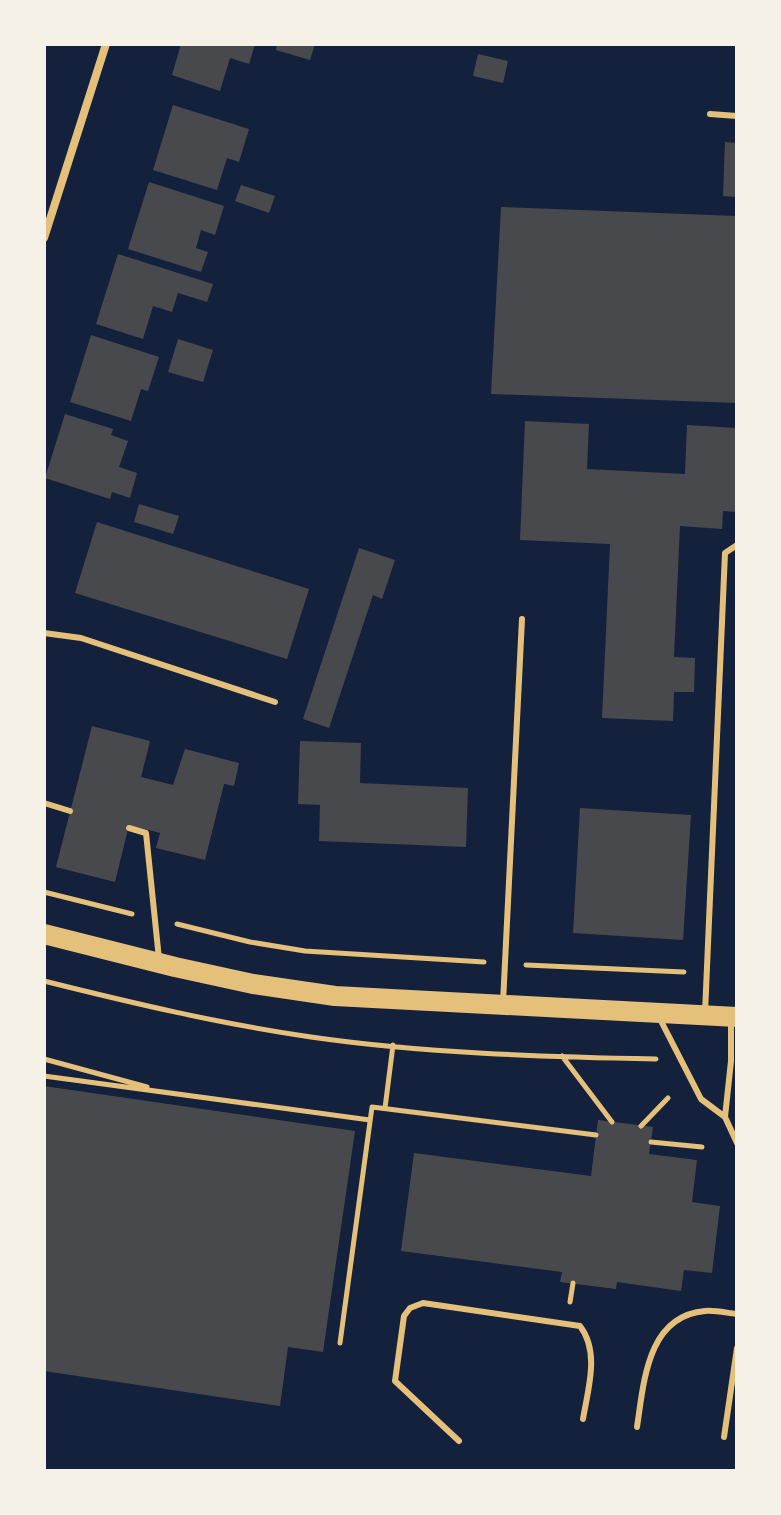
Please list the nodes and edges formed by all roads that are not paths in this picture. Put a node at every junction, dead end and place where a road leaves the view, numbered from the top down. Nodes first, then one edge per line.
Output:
1 (106, 44) edge
2 (710, 114) dead end
3 (737, 116) edge
4 (44, 238) edge
5 (737, 545) edge
6 (522, 619) dead end
7 (44, 633) edge
8 (275, 702) dead end
9 (44, 803) edge
10 (70, 811) dead end
11 (129, 828) dead end
12 (44, 934) edge
13 (160, 963) junction
14 (503, 1006) junction
15 (657, 1013) junction
16 (705, 1016) junction
17 (734, 1017) edge
18 (725, 1117) junction
19 (737, 1143) edge
20 (737, 1314) edge
21 (737, 1348) edge
22 (583, 1419) dead end
23 (637, 1427) dead end
24 (724, 1437) dead end
25 (459, 1441) dead end

1 - 4 street
2 - 3 lane
5 - 16 lane
6 - 14 lane
7 - 8 lane
9 - 10 lane
11 - 13 lane
12 - 13 main road
13 - 14 main road
14 - 15 main road
15 - 16 main road
15 - 18 lane
16 - 17 main road
17 - 18 lane
18 - 19 lane
20 - 23 lane
21 - 24 lane
22 - 25 lane

